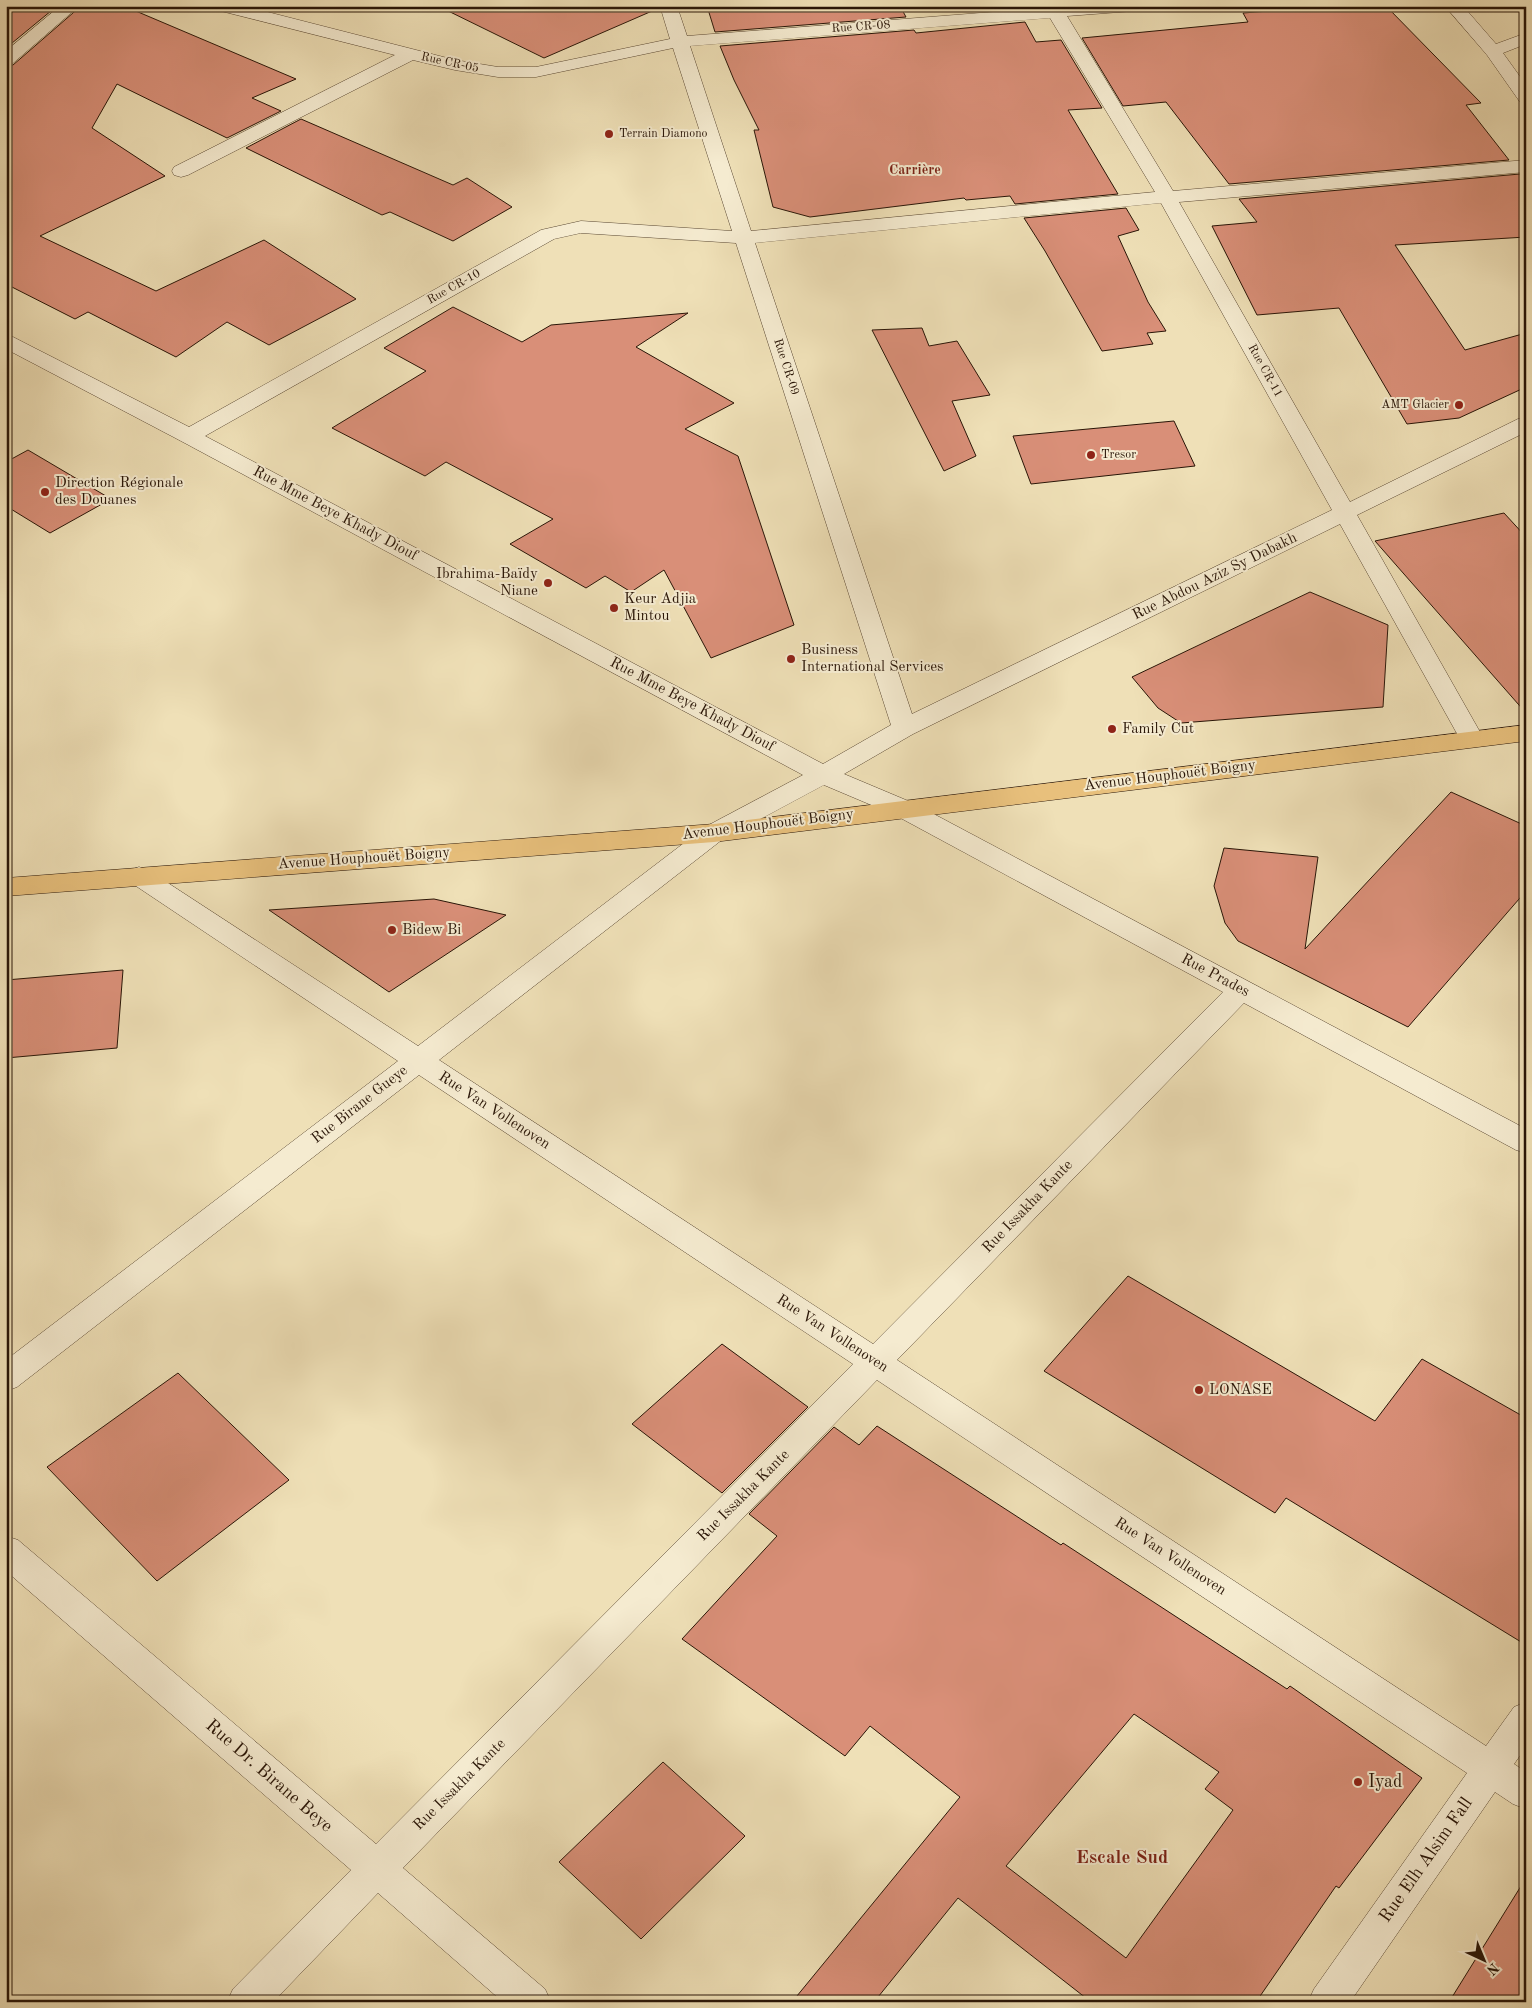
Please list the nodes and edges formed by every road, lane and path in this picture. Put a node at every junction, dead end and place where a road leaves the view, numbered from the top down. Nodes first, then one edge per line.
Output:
1 (71, 6) edge
2 (223, 6) edge
3 (668, 6) edge
4 (1133, 6) edge
5 (1453, 6) edge
6 (1054, 9) edge
7 (1526, 38) edge
8 (679, 42) junction
9 (1493, 51) junction
10 (410, 54) junction
11 (6, 60) edge
12 (1526, 98) edge
13 (1526, 166) edge
14 (181, 171) dead end
15 (1167, 197) junction
16 (743, 238) junction
17 (6, 341) edge
18 (1526, 424) edge
19 (189, 436) junction
20 (1345, 514) junction
21 (904, 728) junction
22 (1526, 733) edge
23 (1472, 739) junction
24 (823, 775) junction
25 (904, 809) junction
26 (714, 833) junction
27 (138, 876) junction
28 (6, 887) edge
29 (1241, 990) junction
30 (418, 1061) junction
31 (1526, 1142) edge
32 (875, 1363) junction
33 (6, 1378) edge
34 (6, 1550) edge
35 (1526, 1718) edge
36 (1490, 1769) junction
37 (1526, 1792) edge
38 (377, 1869) junction
39 (246, 2002) edge
40 (532, 2002) edge
41 (1327, 2002) edge

1 - 11 street
2 - 10 street, Rue CR-05
3 - 8 street, Rue CR-09
4 - 6 street, Rue CR-08
5 - 9 street
6 - 8 street, Rue CR-08
6 - 15 street, Rue CR-11
7 - 9 street
8 - 10 street, Rue CR-05
8 - 16 street, Rue CR-09
9 - 12 street
10 - 14 street
13 - 15 street, Rue CR-10
15 - 16 street, Rue CR-10
15 - 20 street, Rue CR-11
16 - 19 street, Rue CR-10
16 - 21 street, Rue CR-09
17 - 19 street, Rue Mme Beye Khady Diouf
18 - 20 street, Rue Abdou Aziz Sy Dabakh
19 - 24 street, Rue Mme Beye Khady Diouf
20 - 21 street, Rue Abdou Aziz Sy Dabakh
20 - 23 street, Rue CR-11
21 - 24 street, Rue Abdou Aziz Sy Dabakh
22 - 23 main road, Avenue Houphouët Boigny
23 - 25 main road, Avenue Houphouët Boigny
24 - 25 street, Rue Mme Beye Khady Diouf
24 - 26 street, Rue Birane Gueye
25 - 26 main road, Avenue Houphouët Boigny
25 - 29 street, Rue Prades
26 - 27 main road, Avenue Houphouët Boigny
26 - 30 street, Rue Birane Gueye
27 - 28 main road, Avenue Houphouët Boigny
27 - 30 street, Rue Van Vollenoven
29 - 31 street, Rue Prades
29 - 32 street, Rue Issakha Kante
30 - 32 street, Rue Van Vollenoven
30 - 33 street, Rue Birane Gueye
32 - 36 street, Rue Van Vollenoven
32 - 38 street, Rue Issakha Kante
34 - 38 street, Rue Dr. Birane Beye
35 - 36 street, Rue Elh Alsim Fall
36 - 37 street, Rue Van Vollenoven
36 - 41 street, Rue Elh Alsim Fall
38 - 39 street, Rue Issakha Kante
38 - 40 street, Rue Dr. Birane Beye

